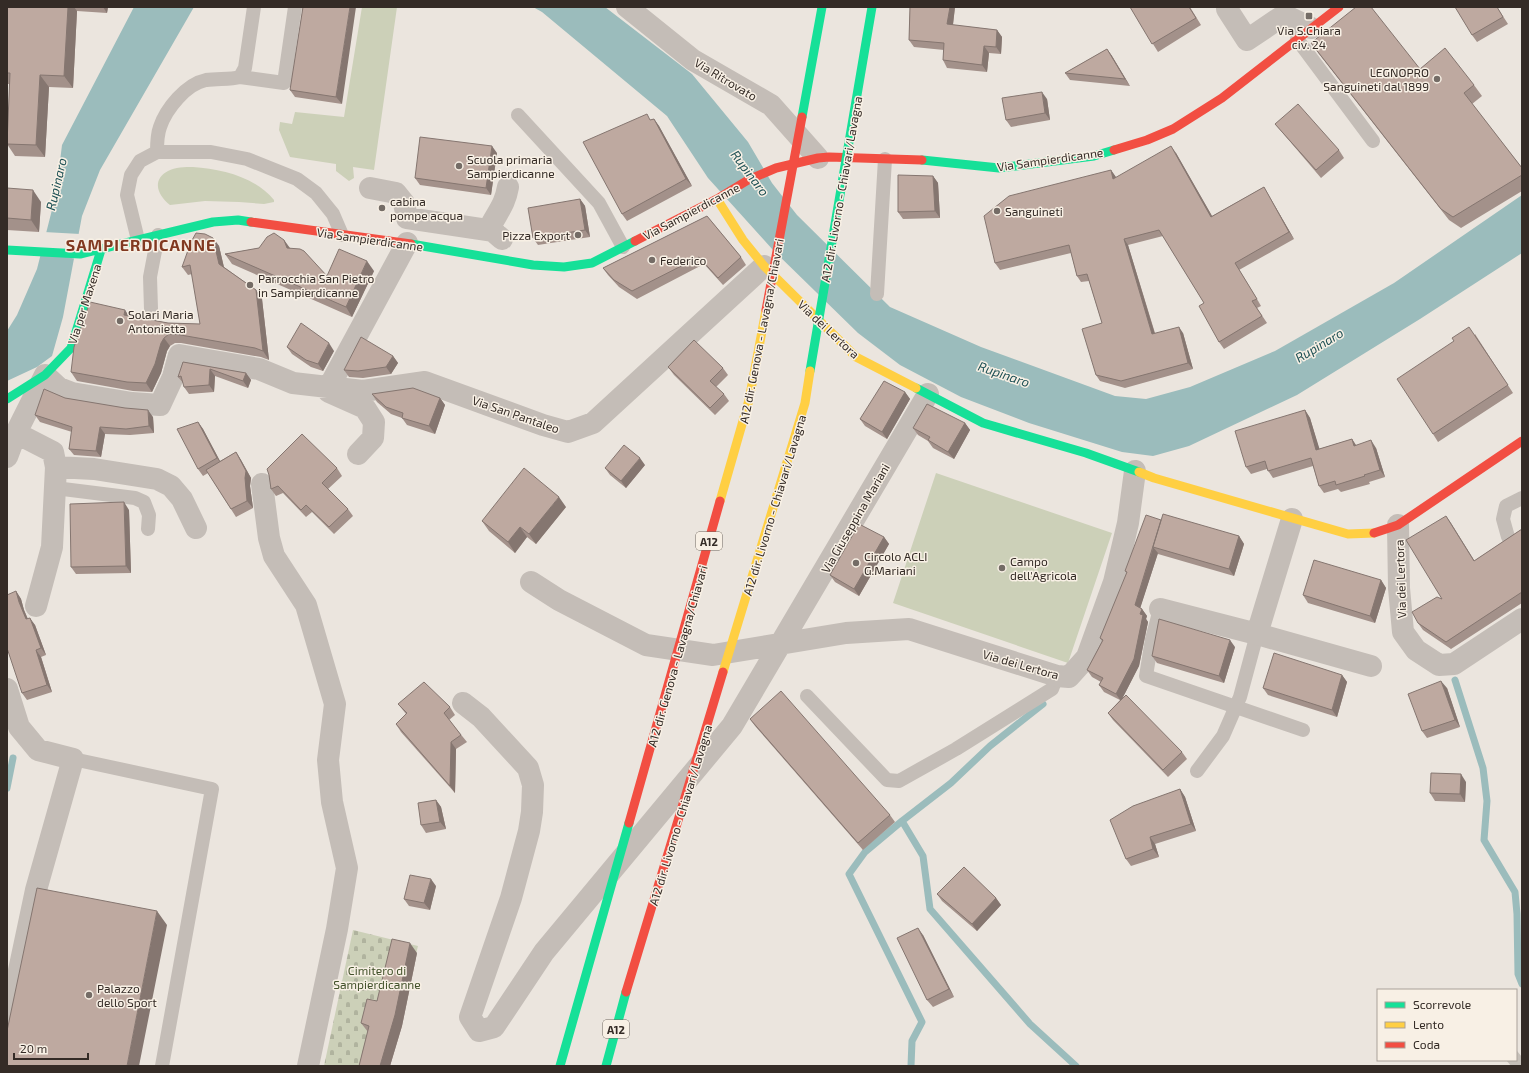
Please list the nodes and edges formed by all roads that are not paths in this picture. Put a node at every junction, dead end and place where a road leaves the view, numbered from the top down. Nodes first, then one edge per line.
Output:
1 (254, 7) edge
2 (295, 7) edge
3 (627, 7) edge
4 (822, 7) edge
5 (872, 7) edge
6 (1229, 7) edge
7 (1339, 7) edge
8 (1304, 33) junction
9 (240, 78) junction
10 (518, 115) dead end
11 (1373, 141) edge
12 (157, 152) junction
13 (818, 158) junction
14 (885, 159) junction
15 (508, 187) dead end
16 (370, 188) dead end
17 (717, 199) junction
18 (342, 234) junction
19 (158, 235) junction
20 (138, 240) junction
21 (407, 243) junction
22 (624, 247) junction
23 (7, 250) edge
24 (101, 250) junction
25 (764, 266) junction
26 (877, 294) dead end
27 (151, 309) dead end
28 (45, 376) junction
29 (329, 387) junction
30 (928, 394) junction
31 (7, 399) edge
32 (16, 433) junction
33 (1522, 441) edge
34 (358, 454) dead end
35 (7, 457) edge
36 (56, 467) junction
37 (1135, 471) junction
38 (262, 484) dead end
39 (55, 488) junction
40 (1522, 498) edge
41 (1292, 519) junction
42 (1398, 525) junction
43 (196, 528) dead end
44 (148, 529) dead end
45 (1508, 537) edge
46 (531, 582) dead end
47 (36, 606) dead end
48 (1160, 609) joint
49 (1522, 619) edge
50 (1257, 634) junction
51 (782, 643) junction
52 (1371, 666) dead end
53 (1057, 676) junction
54 (7, 689) edge
55 (807, 696) dead end
56 (463, 703) dead end
57 (1236, 706) junction
58 (1303, 730) dead end
59 (73, 759) junction
60 (1197, 771) dead end
61 (626, 992) junction
62 (7, 1027) edge
63 (162, 1066) edge
64 (308, 1066) edge
65 (560, 1066) edge
66 (606, 1066) edge
67 (616, 1066) edge

1 - 9 lane
2 - 9 lane
3 - 13 street, Via Ritrovato
4 - 65 main road, A12 dir. Genova - Lavagna/Chiavari / A12, bridge
5 - 61 main road, A12 dir. Livorno - Chiavari/Lavagna / A12, bridge
6 - 8 street
7 - 8 main road, Via Sampierdicanne
8 - 11 lane
8 - 14 main road, Via Sampierdicanne
9 - 12 lane
10 - 22 lane
12 - 18 lane
12 - 20 lane
13 - 14 main road, Via Sampierdicanne
13 - 17 main road, Via Sampierdicanne
14 - 26 lane
15 - 16 street
17 - 22 main road, Via Sampierdicanne
17 - 25 main road, Via dei Lertora
18 - 19 main road, Via Sampierdicanne
18 - 21 main road, Via Sampierdicanne
19 - 20 main road, Via Sampierdicanne
19 - 27 lane
20 - 24 main road, Via Sampierdicanne
21 - 22 main road, Via Sampierdicanne
21 - 29 street
23 - 24 main road, Via Sampierdicanne
24 - 28 main road, Via per Maxena
25 - 29 street, Via San Pantaleo
25 - 30 main road, Via dei Lertora
28 - 29 street, Via San Pantaleo
28 - 31 main road, Via per Maxena
28 - 32 street
29 - 34 street
30 - 37 main road, Via dei Lertora
30 - 51 street, Via Giuseppina Mariani
32 - 35 street
32 - 36 street
33 - 42 main road, Via dei Lertora
36 - 39 street
36 - 43 street
37 - 41 main road, Via dei Lertora
37 - 53 street, Via dei Lertora
38 - 64 street
39 - 44 lane
39 - 47 street
40 - 45 lane
41 - 42 main road, Via dei Lertora
41 - 50 street
42 - 49 street, Via dei Lertora
46 - 51 street, Via dei Lertora
48 - 50 street
48 - 57 lane
50 - 52 street
50 - 57 lane
51 - 53 street, Via dei Lertora
51 - 56 street, Via Giuseppina Mariani
53 - 55 lane
54 - 59 street
57 - 58 lane
57 - 60 lane
59 - 62 street
59 - 63 lane
61 - 66 main road, A12
61 - 67 main road, A12

